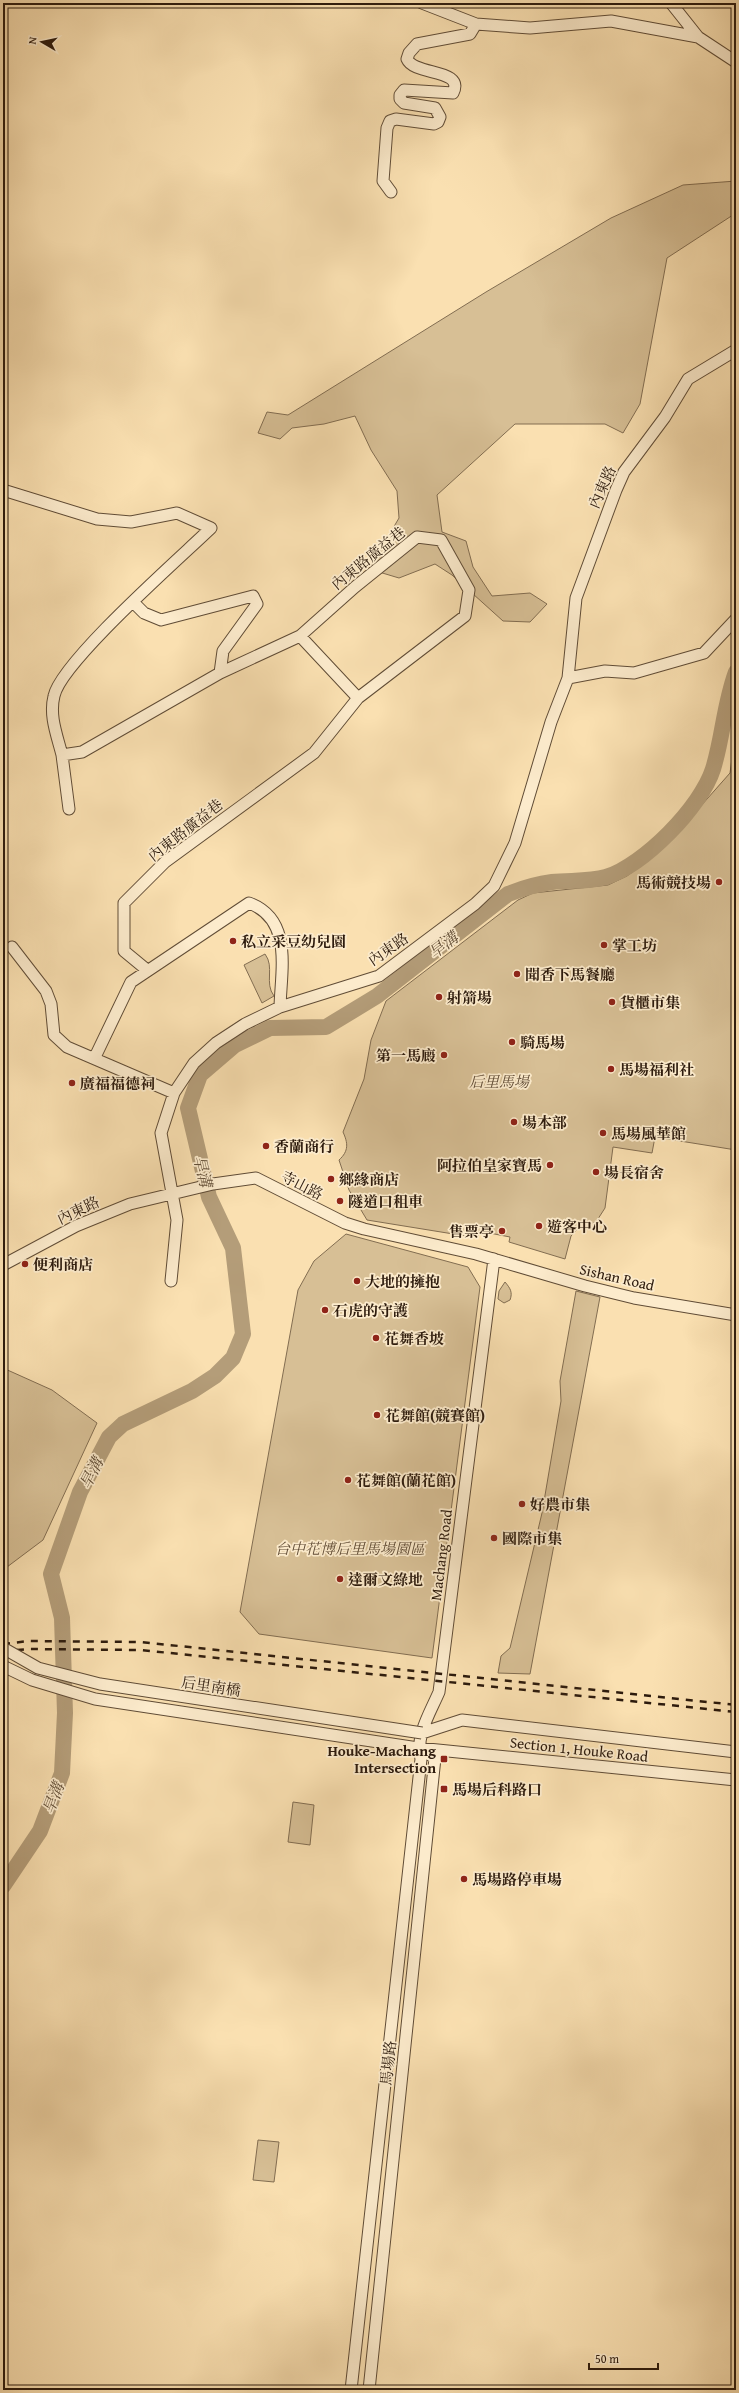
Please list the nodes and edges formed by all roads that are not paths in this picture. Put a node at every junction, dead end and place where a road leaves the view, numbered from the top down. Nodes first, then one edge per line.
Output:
1 (422, 3) edge
2 (672, 3) edge
3 (476, 24) junction
4 (698, 37) junction
5 (736, 62) edge
6 (391, 192) dead end
7 (736, 350) edge
8 (3, 490) edge
9 (133, 602) junction
10 (736, 619) edge
11 (300, 636) junction
12 (220, 673) junction
13 (568, 678) junction
14 (358, 698) junction
15 (62, 755) junction
16 (69, 809) dead end
17 (12, 947) dead end
18 (147, 970) junction
19 (280, 1008) junction
20 (95, 1057) junction
21 (174, 1092) junction
22 (194, 1188) joint
23 (171, 1194) junction
24 (494, 1259) junction
25 (3, 1265) edge
26 (171, 1281) dead end
27 (736, 1315) edge
28 (3, 1648) edge
29 (3, 1666) edge
30 (422, 1733) junction
31 (418, 1748) junction
32 (736, 1752) edge
33 (736, 1780) edge
34 (351, 2390) edge
35 (369, 2390) edge

1 - 3 street
2 - 4 street
3 - 4 street
3 - 6 street
4 - 5 street
7 - 13 street, 內東路
8 - 9 street
9 - 12 street
9 - 15 street
10 - 13 street
11 - 12 street, 內東路廣益巷
11 - 14 street
11 - 14 street, 內東路廣益巷
12 - 15 street, 內東路廣益巷
13 - 19 street, 內東路
14 - 18 street, 內東路廣益巷
15 - 16 street
17 - 20 street
18 - 19 street
18 - 20 street
19 - 21 street, 內東路
20 - 21 street
21 - 23 street, 內東路
22 - 23 street, 內東路
22 - 24 street, 寺山路
23 - 25 street, 內東路
23 - 26 street
24 - 27 street, Sishan Road
24 - 30 street, Machang Road
28 - 30 street, 后里南橋, bridge
29 - 31 street, 后里南橋
30 - 31 street, 馬場路
30 - 32 street, Section 1, Houke Road
31 - 33 street, Section 1, Houke Road
31 - 34 street, 馬場路
31 - 35 street, 馬場路

